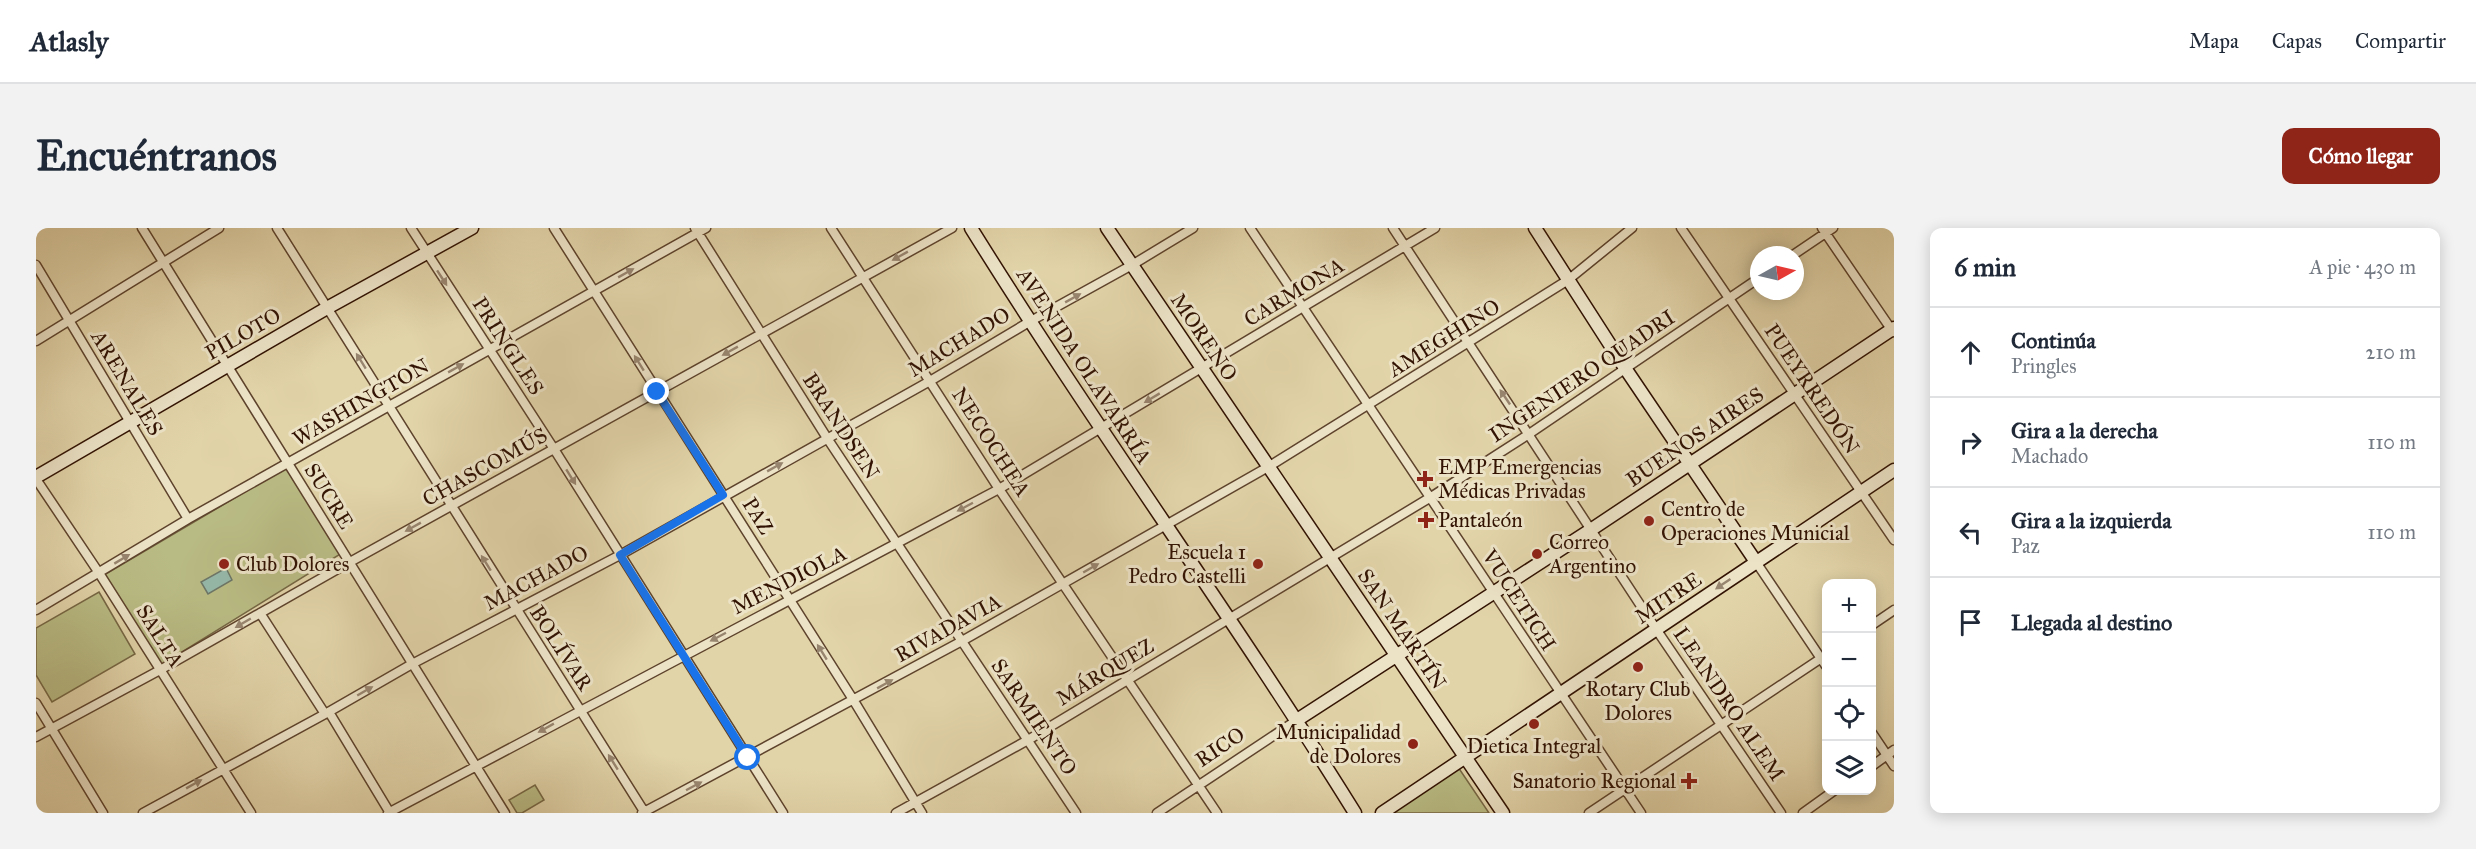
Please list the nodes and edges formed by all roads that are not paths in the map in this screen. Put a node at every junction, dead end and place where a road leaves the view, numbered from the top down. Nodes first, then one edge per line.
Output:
1 (142, 228) edge
2 (219, 228) edge
3 (277, 228) edge
4 (411, 228) edge
5 (472, 228) edge
6 (554, 228) edge
7 (831, 228) edge
8 (952, 228) edge
9 (971, 228) edge
10 (1107, 228) edge
11 (1193, 228) edge
12 (1250, 228) edge
13 (1393, 228) edge
14 (1435, 228) edge
15 (1535, 228) edge
16 (1632, 228) edge
17 (1681, 228) edge
18 (699, 230) edge
19 (1827, 230) edge
20 (1405, 246) junction
21 (1804, 247) edge
22 (427, 254) junction
23 (162, 262) junction
24 (36, 266) edge
25 (1132, 266) junction
26 (862, 277) junction
27 (1568, 280) junction
28 (1750, 284) edge
29 (593, 291) junction
30 (1729, 298) junction
31 (1303, 307) junction
32 (327, 308) junction
33 (69, 321) junction
34 (1029, 322) junction
35 (1893, 330) edge
36 (760, 333) junction
37 (36, 341) edge
38 (1469, 344) junction
39 (489, 350) junction
40 (229, 366) junction
41 (1202, 368) junction
42 (1625, 368) junction
43 (930, 381) junction
44 (657, 392) junction
45 (1794, 394) junction
46 (388, 406) junction
47 (1369, 406) junction
48 (130, 421) junction
49 (1101, 428) junction
50 (1529, 434) junction
51 (827, 438) junction
52 (554, 449) junction
53 (288, 464) junction
54 (1690, 464) junction
55 (1268, 467) junction
56 (1894, 470) edge
57 (36, 478) edge
58 (999, 489) junction
59 (1861, 492) junction
60 (723, 495) junction
61 (1431, 497) junction
62 (451, 507) junction
63 (188, 519) junction
64 (1166, 525) junction
65 (1592, 529) junction
66 (1894, 540) edge
67 (896, 544) junction
68 (620, 555) junction
69 (1331, 558) junction
70 (350, 562) junction
71 (1756, 562) junction
72 (99, 573) junction
73 (1064, 584) junction
74 (1492, 593) junction
75 (789, 600) junction
76 (36, 610) edge
77 (515, 610) junction
78 (1894, 610) edge
79 (260, 613) junction
80 (1229, 619) junction
81 (1876, 622) edge
82 (1656, 629) junction
83 (962, 641) junction
84 (684, 655) junction
85 (1822, 656) edge
86 (1396, 657) junction
87 (1822, 662) edge
88 (412, 664) junction
89 (160, 670) junction
90 (1128, 680) junction
91 (1560, 694) junction
92 (854, 701) junction
93 (36, 703) edge
94 (580, 710) junction
95 (327, 713) junction
96 (1297, 720) junction
97 (1722, 724) junction
98 (51, 729) junction
99 (36, 737) edge
100 (1876, 737) edge
101 (1028, 740) junction
102 (1890, 753) edge
103 (1464, 757) junction
104 (748, 758) junction
105 (1876, 763) edge
106 (1894, 766) edge
107 (476, 767) junction
108 (222, 768) junction
109 (1198, 785) junction
110 (1625, 789) junction
111 (1828, 795) edge
112 (915, 802) junction
113 (103, 813) edge
114 (142, 813) edge
115 (251, 813) edge
116 (389, 813) edge
117 (505, 813) edge
118 (644, 813) edge
119 (783, 813) edge
120 (896, 813) edge
121 (922, 813) edge
122 (1076, 813) edge
123 (1157, 813) edge
124 (1216, 813) edge
125 (1355, 813) edge
126 (1382, 813) edge
127 (1503, 813) edge
128 (1589, 813) edge
129 (1641, 813) edge
130 (1781, 813) edge
131 (1803, 813) edge

1 - 23 street, SUCRE
2 - 23 street
3 - 32 street, BOLÍVAR
4 - 22 street, PRINGLES
5 - 22 main road, PILOTO
6 - 29 street, PAZ
7 - 26 street, NECOCHEA
8 -> 26 street, CHASCOMÚS
9 - 34 main road, AVENIDA OLAVARRÍA
10 - 25 main road, MORENO
11 - 25 street, MACHADO
12 - 31 street, VUCETICH
13 - 20 street, LEANDRO ALEM
14 - 20 street, CARMONA
15 - 27 main road
16 - 27 street, AMEGHINO
17 - 30 street, PUEYRREDÓN
29 -> 18 street, WASHINGTON
18 - 36 street, BRANDSEN
19 - 21 street
19 - 35 street
20 - 31 street, CARMONA
20 - 38 street, LEANDRO ALEM
22 - 32 main road, PILOTO
22 -> 39 street, PRINGLES
23 - 33 street
23 - 40 street, SUCRE
24 - 33 street, ARENALES
34 -> 25 street, MACHADO
25 - 41 main road, MORENO
26 - 36 street, CHASCOMÚS
26 - 43 street, NECOCHEA
27 - 38 street, AMEGHINO
27 - 42 main road
28 - 30 street, INGENIERO QUADRI
29 - 39 street, WASHINGTON
44 -> 29 street, PAZ
30 - 42 street, INGENIERO QUADRI
30 - 45 street, PUEYRREDÓN
31 - 41 street, CARMONA
31 - 47 street, VUCETICH
32 - 40 main road, PILOTO
46 -> 32 street, BOLÍVAR
33 - 37 street
33 - 48 street, ARENALES
34 - 43 street, MACHADO
34 - 49 main road, AVENIDA OLAVARRÍA
35 - 45 main road, BUENOS AIRES
36 -> 44 street, CHASCOMÚS
36 - 51 street, BRANDSEN
38 - 47 street, AMEGHINO
50 -> 38 street, LEANDRO ALEM
46 -> 39 street, WASHINGTON
39 - 52 street, PRINGLES
40 - 48 main road, PILOTO
40 - 53 street, SUCRE
41 -> 49 street, MENDIOLA
41 - 55 main road, MORENO
42 - 50 street, INGENIERO QUADRI
42 - 54 main road
43 - 51 street, MACHADO
43 - 58 street, NECOCHEA
44 - 52 street, CHASCOMÚS
44 - 60 street, PAZ
45 - 54 main road, BUENOS AIRES
45 - 59 street, PUEYRREDÓN
46 - 53 street, WASHINGTON
46 - 62 street, BOLÍVAR
47 - 55 street, AMEGHINO
47 - 61 street, VUCETICH
48 - 57 main road, PILOTO
48 - 63 street, ARENALES
49 - 58 street, MENDIOLA
49 - 64 main road, AVENIDA OLAVARRÍA
50 - 61 street, INGENIERO QUADRI
50 - 65 street, LEANDRO ALEM
60 -> 51 street, MACHADO
51 - 67 street, BRANDSEN
52 - 62 street, CHASCOMÚS
52 -> 68 street, PRINGLES
53 - 63 street, WASHINGTON
53 - 70 street, SUCRE
54 - 65 main road, BUENOS AIRES
54 - 71 main road
55 - 64 street, RIVADAVIA
55 - 69 main road, SAN MARTÍN
56 - 59 main road, MITRE
57 - 72 street, SALTA
58 -> 67 street, MENDIOLA
58 - 73 street, NECOCHEA
59 - 66 street, PUEYRREDÓN
59 - 71 main road, MITRE
60 - 68 street, MACHADO
60 - 75 street, PAZ
61 - 69 street, INGENIERO QUADRI
61 - 74 street, VUCETICH
62 -> 70 street, CHASCOMÚS
77 -> 62 street, BOLÍVAR
72 -> 63 street, WASHINGTON
73 -> 64 street, RIVADAVIA
64 - 80 main road, AVENIDA OLAVARRÍA
65 - 74 main road, BUENOS AIRES
65 - 82 street, LEANDRO ALEM
67 - 75 street, MENDIOLA
67 - 83 street, BRANDSEN
68 - 77 street, MACHADO
68 - 84 street, PRINGLES
69 - 80 street, MÁRQUEZ
69 - 86 main road, SAN MARTÍN
70 - 79 street, CHASCOMÚS
70 - 88 street, SUCRE
71 -> 82 main road, MITRE
71 - 85 street
72 - 76 street, WASHINGTON
72 - 89 street, SALTA
73 - 83 street, RIVADAVIA
73 - 90 street, NECOCHEA
74 - 86 main road, BUENOS AIRES
74 - 91 street, VUCETICH
75 -> 84 street, MENDIOLA
92 -> 75 street, PAZ
77 - 88 street, MACHADO
77 - 94 street, BOLÍVAR
78 - 81 street
79 -> 89 street, CHASCOMÚS
79 - 95 street
80 - 90 street, MÁRQUEZ
80 - 96 main road, AVENIDA OLAVARRÍA
82 - 91 main road, MITRE
82 - 97 street, LEANDRO ALEM
92 -> 83 street, RIVADAVIA
83 - 101 street, SARMIENTO
84 - 94 street, MENDIOLA
84 - 104 street, PRINGLES
86 - 96 main road, RICO
86 - 103 main road, SAN MARTÍN
87 - 97 street
95 -> 88 street, MACHADO
88 - 107 street, SUCRE
89 - 98 street, CHASCOMÚS
89 - 108 street, SALTA
90 - 101 street, MÁRQUEZ
90 - 109 street, NECOCHEA
91 - 103 main road, MITRE
91 - 110 street, VUCETICH
92 - 104 street, RIVADAVIA
92 - 112 street, PAZ
93 - 98 street
94 -> 107 street, MENDIOLA
118 -> 94 street, BOLÍVAR
95 - 108 street, MACHADO
95 - 116 street
96 - 109 street, RICO
96 - 125 main road, AVENIDA OLAVARRÍA
97 - 110 street
97 - 130 street, LEANDRO ALEM
98 - 99 street, CHASCOMÚS
98 - 113 street
100 - 102 street
101 - 112 street, MÁRQUEZ
101 - 122 street, SARMIENTO
102 - 105 street
102 - 106 street
103 - 126 main road, MITRE
103 - 127 main road, SAN MARTÍN
118 -> 104 street, RIVADAVIA
104 - 119 street, PRINGLES
107 - 116 street, MENDIOLA
107 - 117 street, SUCRE
114 -> 108 street, MACHADO
108 - 115 street, SALTA
109 - 123 street, RICO
109 - 124 street, NECOCHEA
110 - 128 street
110 - 129 street, VUCETICH
111 - 131 street
112 - 120 street, MÁRQUEZ
112 - 121 street, PAZ

